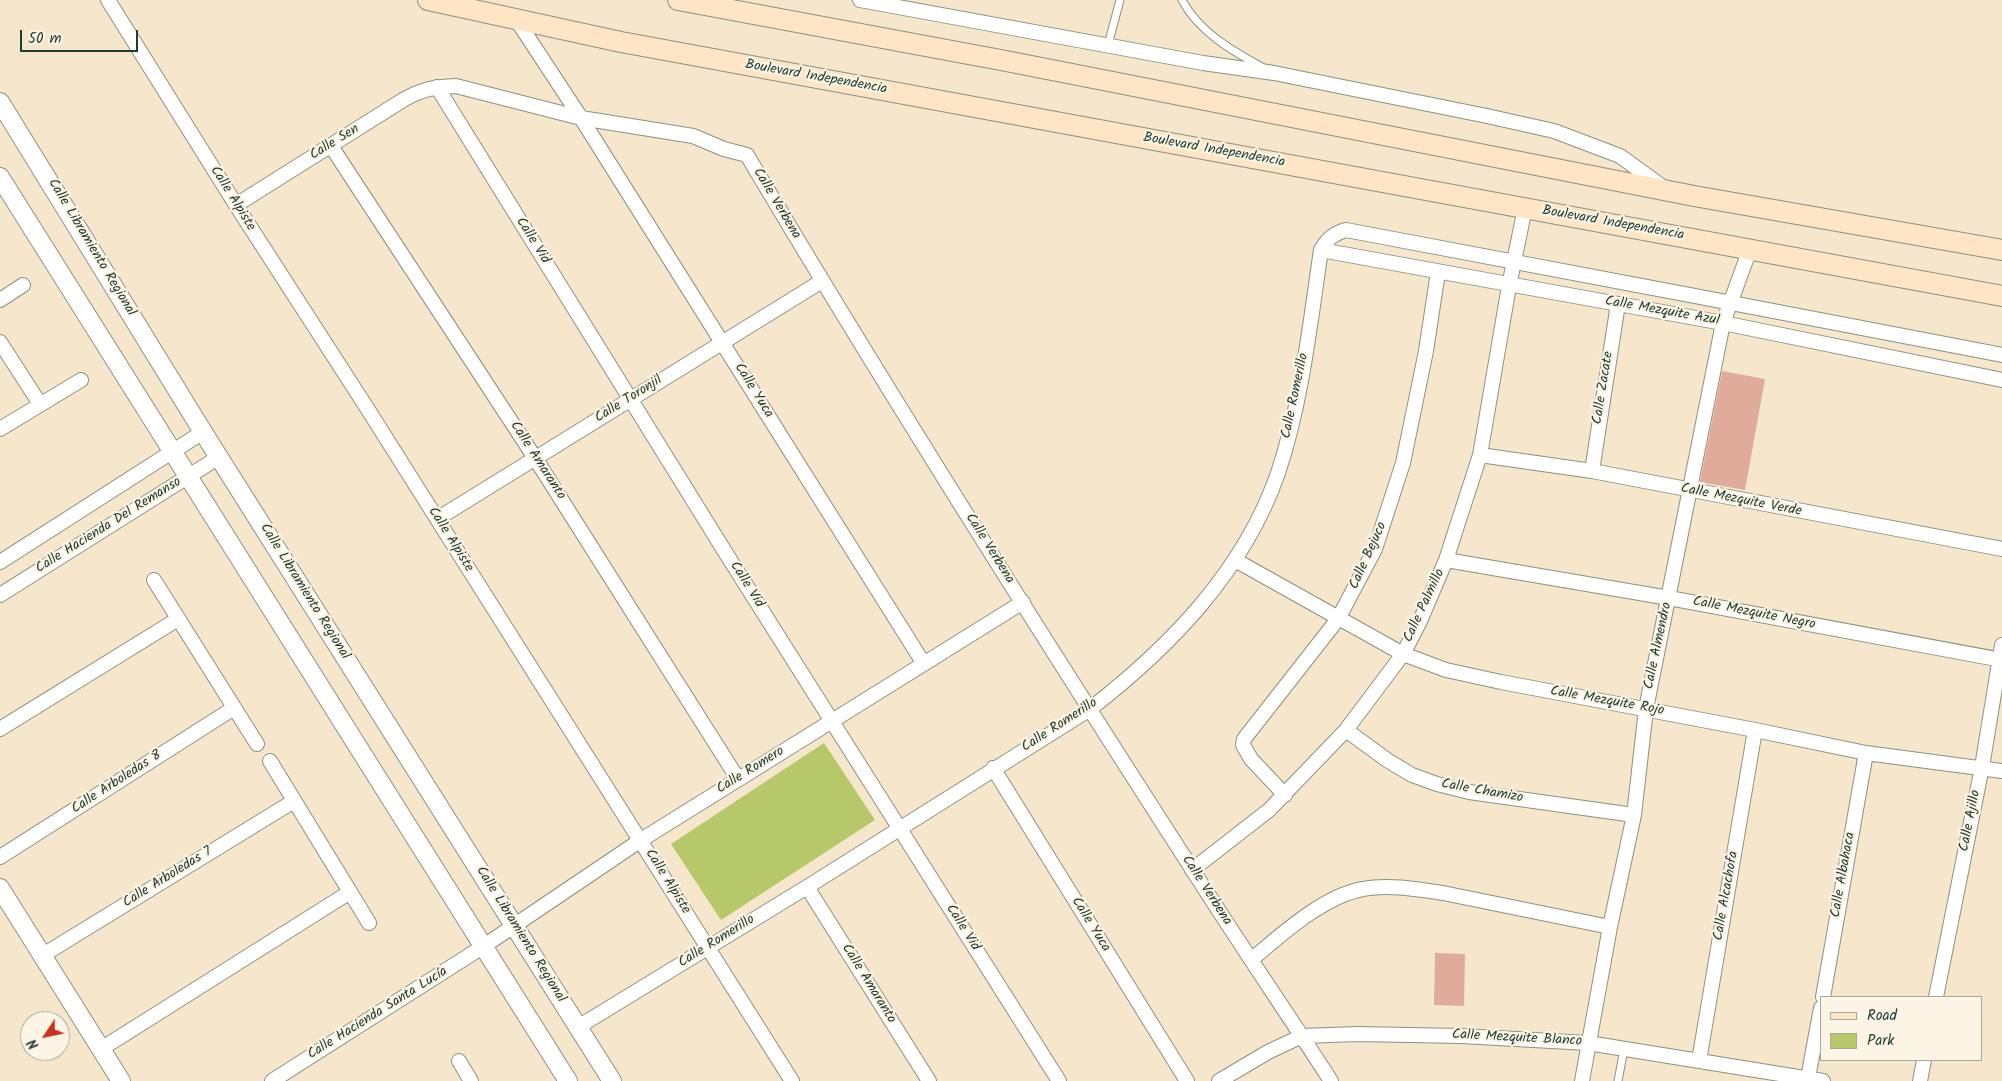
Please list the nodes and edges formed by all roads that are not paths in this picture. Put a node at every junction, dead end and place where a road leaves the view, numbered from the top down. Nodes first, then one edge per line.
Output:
1 (108, 0) edge
2 (428, 0) edge
3 (678, 0) edge
4 (860, 0) edge
5 (1120, 0) edge
6 (1182, 0) edge
7 (516, 19) junction
8 (1108, 46) junction
9 (1274, 73) junction
10 (437, 87) junction
11 (0, 102) edge
12 (581, 118) junction
13 (331, 146) junction
14 (0, 178) edge
15 (1666, 190) junction
16 (236, 204) junction
17 (1526, 208) junction
18 (1750, 248) junction
19 (1321, 250) junction
20 (2002, 250) edge
21 (1514, 263) junction
22 (1438, 272) junction
23 (822, 282) junction
24 (23, 285) dead end
25 (1509, 286) junction
26 (2002, 296) edge
27 (0, 300) edge
28 (1731, 302) junction
29 (1618, 304) junction
30 (1723, 323) junction
31 (0, 342) edge
32 (723, 342) junction
33 (2002, 355) edge
34 (81, 380) dead end
35 (2002, 380) edge
36 (630, 400) junction
37 (40, 404) junction
38 (0, 429) edge
39 (203, 432) junction
40 (172, 453) junction
41 (1480, 455) junction
42 (219, 457) junction
43 (535, 458) junction
44 (1592, 471) junction
45 (188, 476) junction
46 (1689, 491) junction
47 (436, 519) junction
48 (2002, 549) edge
49 (1235, 560) junction
50 (1446, 560) junction
51 (0, 562) edge
52 (154, 580) dead end
53 (0, 595) edge
54 (1669, 598) junction
55 (1023, 602) junction
56 (1338, 618) junction
57 (178, 619) junction
58 (2002, 645) edge
59 (1403, 654) junction
60 (2001, 660) edge
61 (924, 664) junction
62 (234, 708) junction
63 (1090, 709) junction
64 (1646, 709) junction
65 (831, 721) junction
66 (0, 729) edge
67 (1346, 730) junction
68 (1755, 730) junction
69 (257, 744) dead end
70 (1866, 753) junction
71 (270, 761) dead end
72 (1982, 767) junction
73 (993, 768) junction
74 (2002, 771) edge
75 (738, 779) junction
76 (1286, 795) junction
77 (294, 801) junction
78 (1634, 815) junction
79 (899, 829) junction
80 (641, 840) junction
81 (0, 857) edge
82 (1192, 870) junction
83 (807, 887) junction
84 (0, 888) edge
85 (350, 892) junction
86 (369, 922) dead end
87 (514, 926) junction
88 (1610, 927) junction
89 (484, 946) junction
90 (708, 948) junction
91 (43, 955) junction
92 (1251, 960) junction
93 (1823, 996) edge
94 (1936, 996) edge
95 (1820, 1013) edge
96 (578, 1027) junction
97 (1302, 1036) junction
98 (1588, 1043) junction
99 (101, 1049) junction
100 (1624, 1049) junction
101 (459, 1061) dead end
102 (1699, 1061) junction
103 (1924, 1061) edge
104 (1808, 1078) junction
105 (121, 1081) edge
106 (272, 1081) edge
107 (470, 1081) edge
108 (568, 1081) edge
109 (612, 1081) edge
110 (792, 1081) edge
111 (929, 1081) edge
112 (1059, 1081) edge
113 (1187, 1081) edge
114 (1219, 1081) edge
115 (1331, 1081) edge
116 (1582, 1081) edge
117 (1618, 1081) edge
118 (1823, 1081) edge
119 (1920, 1081) edge

1 - 16 street, Calle Alpiste
2 - 7 main road, Boulevard Independencia
3 - 15 main road
4 - 8 street
5 - 8 lane
6 - 9 lane
7 - 12 street, Calle Yuca
7 - 17 main road, Boulevard Independencia
8 - 9 street
9 - 15 street
10 - 12 street
10 - 13 street, Calle Sen
10 - 36 street, Calle Vid
11 - 39 street, Calle Libramiento Regional
12 - 23 street, Calle Verbena
12 - 32 street, Calle Yuca
13 - 16 street, Calle Sen
13 - 43 street, Calle Amaranto
14 - 40 street
15 - 20 main road
16 - 47 street, Calle Alpiste
17 - 18 main road, Boulevard Independencia
17 - 21 street, Calle Palmillo
18 - 26 main road, Boulevard Independencia
18 - 28 street, Calle Almendro
19 - 21 street
19 - 22 street, Calle Mezquite Azul
19 - 49 street, Calle Romerillo
21 - 25 street, Calle Palmillo
21 - 28 street
22 - 25 street, Calle Mezquite Azul
22 - 56 street, Calle Bejuco
23 - 32 street, Calle Toronjil
23 - 55 street, Calle Verbena
24 - 27 street
25 - 29 street, Calle Mezquite Azul
25 - 41 street, Calle Palmillo
28 - 30 street, Calle Almendro
28 - 33 street
29 - 30 street, Calle Mezquite Azul
29 - 44 street, Calle Zacate
30 - 35 street, Calle Mezquite Azul
30 - 46 street, Calle Almendro
31 - 37 street
32 - 36 street, Calle Toronjil
32 - 61 street, Calle Yuca
34 - 37 street
36 - 43 street, Calle Toronjil
36 - 65 street, Calle Vid
37 - 38 street
39 - 40 street, Calle Hacienda Del Remanso
39 - 42 street, Calle Libramiento Regional
40 - 45 street
40 - 51 street, Calle Hacienda Del Remanso
41 - 44 street, Calle Mezquite Verde
41 - 50 street, Calle Palmillo
42 - 45 street, Calle Hacienda Del Remanso
42 - 87 street, Calle Libramiento Regional
43 - 47 street, Calle Toronjil
43 - 75 street, Calle Amaranto
44 - 46 street, Calle Mezquite Verde
45 - 53 street, Calle Hacienda Del Remanso
45 - 89 street
46 - 48 street, Calle Mezquite Verde
46 - 54 street, Calle Almendro
47 - 80 street, Calle Alpiste
49 - 56 street, Calle Mezquite Rojo
49 - 63 street, Calle Romerillo
50 - 54 street, Calle Mezquite Negro
50 - 59 street, Calle Palmillo
52 - 57 street
54 - 60 street, Calle Mezquite Negro
54 - 64 street, Calle Almendro
55 - 61 street, Calle Romero
55 - 63 street, Calle Verbena
56 - 59 street, Calle Mezquite Rojo
56 - 76 street, Calle Bejuco
57 - 62 street
57 - 66 street
58 - 60 street, Calle Ajillo
59 - 64 street, Calle Mezquite Rojo
59 - 67 street, Calle Palmillo
60 - 72 street, Calle Ajillo
61 - 65 street, Calle Romero
62 - 69 street
62 - 81 street, Calle Arboledas 8
63 - 73 street, Calle Romerillo
63 - 82 street, Calle Verbena
64 - 68 street, Calle Mezquite Rojo
64 - 78 street, Calle Almendro
65 - 75 street, Calle Romero
65 - 79 street, Calle Vid
67 - 76 street, Calle Palmillo
67 - 78 street, Calle Chamizo
68 - 70 street, Calle Mezquite Rojo
68 - 102 street, Calle Alcachofa
70 - 72 street, Calle Mezquite Rojo
70 - 93 street, Calle Albahaca
71 - 77 street
72 - 74 street, Calle Mezquite Rojo
72 - 94 street, Calle Ajillo
73 - 79 street, Calle Romerillo
73 - 113 street, Calle Yuca
75 - 80 street, Calle Romero
76 - 82 street, Calle Palmillo
77 - 85 street
77 - 91 street, Calle Arboledas 7
78 - 88 street, Calle Almendro
79 - 83 street, Calle Romerillo
79 - 112 street, Calle Vid
80 - 87 street, Calle Romero
80 - 90 street, Calle Alpiste
82 - 92 street, Calle Verbena
83 - 90 street, Calle Romerillo
83 - 111 street, Calle Amaranto
84 - 91 street
85 - 86 street
85 - 99 street
87 - 89 street, Calle Romero
87 - 96 street, Calle Libramiento Regional
88 - 92 street
88 - 98 street, Calle Almendro
89 - 106 street, Calle Hacienda Santa Lucía
89 - 108 street
90 - 96 street, Calle Romerillo
90 - 110 street, Calle Alpiste
91 - 99 street
92 - 97 street, Calle Verbena
95 - 104 street
96 - 109 street, Calle Libramiento Regional
97 - 98 street, Calle Mezquite Blanco
97 - 114 street, Calle Mezquite Blanco
97 - 115 street, Calle Verbena
98 - 100 street, Calle Mezquite Blanco
98 - 116 street, Calle Almendro
99 - 105 street
100 - 102 street, Calle Mezquite Blanco
100 - 117 lane
101 - 107 street
102 - 104 street, Calle Mezquite Blanco
103 - 119 street
104 - 118 street, Calle Mezquite Blanco

